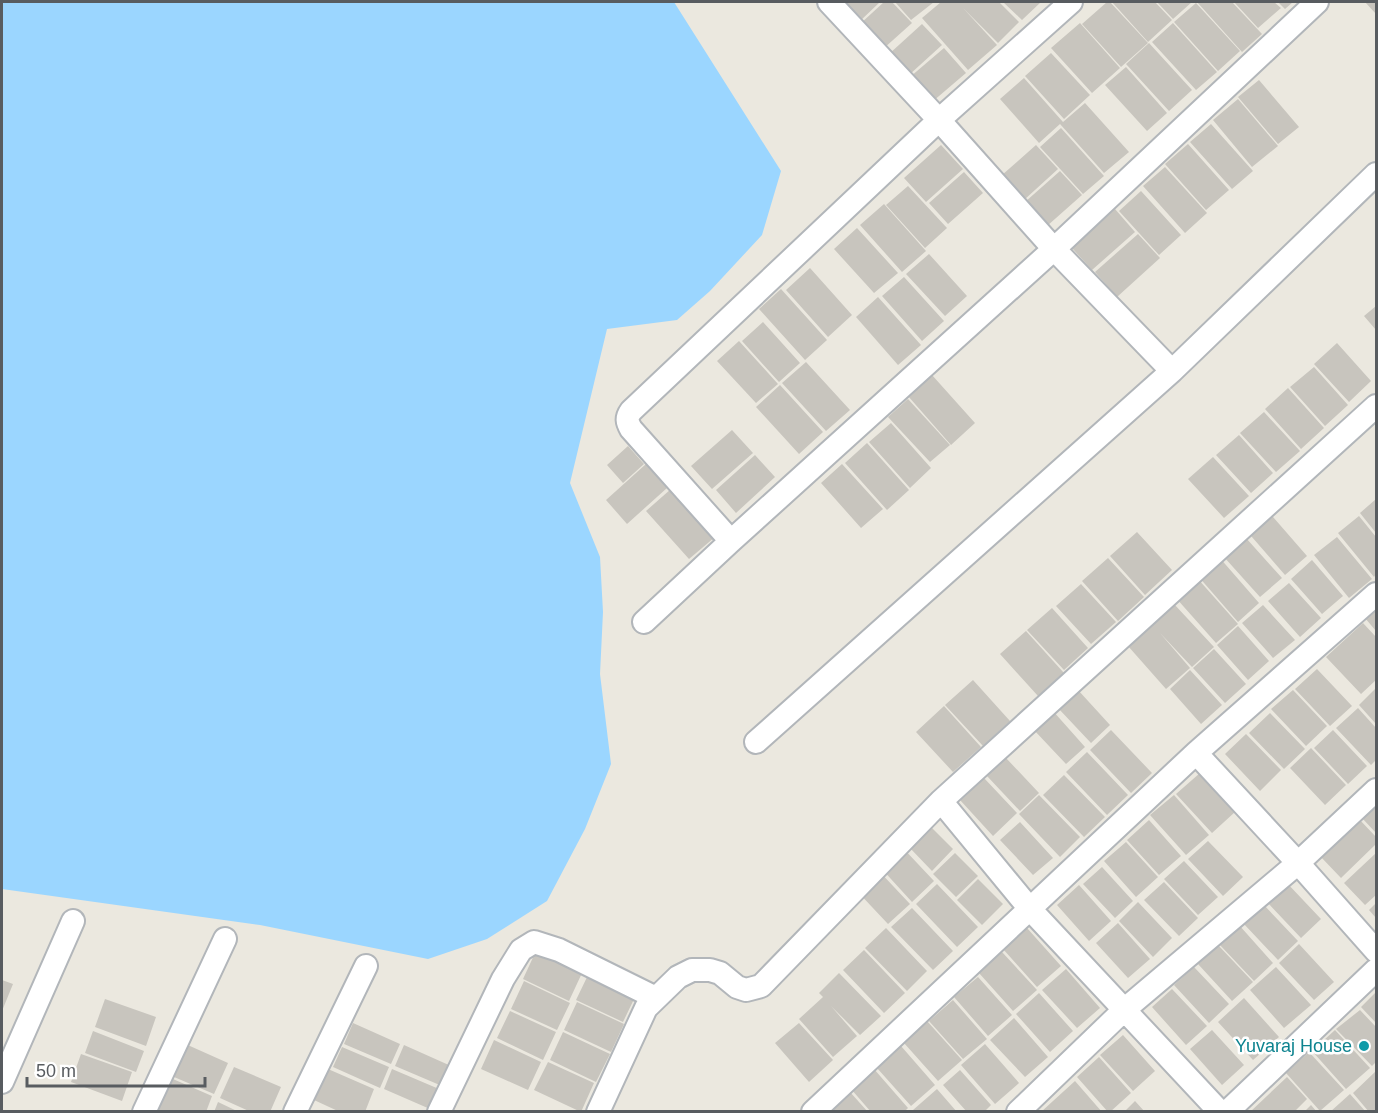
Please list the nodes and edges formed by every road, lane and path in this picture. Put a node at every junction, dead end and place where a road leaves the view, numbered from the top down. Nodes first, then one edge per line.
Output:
1 (829, 2) edge
2 (1071, 2) edge
3 (1317, 2) edge
4 (939, 120) junction
5 (1377, 174) edge
6 (1054, 249) junction
7 (1172, 371) junction
8 (1377, 406) edge
9 (731, 541) junction
10 (1377, 594) edge
11 (644, 622) dead end
12 (756, 742) dead end
13 (1196, 753) junction
14 (1377, 790) edge
15 (941, 801) junction
16 (1298, 862) junction
17 (1030, 909) junction
18 (74, 921) dead end
19 (225, 939) dead end
20 (1377, 951) edge
21 (366, 966) dead end
22 (1377, 969) edge
23 (656, 998) junction
24 (1124, 1010) junction
25 (2, 1082) edge
26 (144, 1112) edge
27 (295, 1112) edge
28 (439, 1112) edge
29 (598, 1112) edge
30 (813, 1112) edge
31 (1018, 1112) edge
32 (1220, 1112) edge
33 (1227, 1112) edge

1 - 4 street
2 - 4 street
3 - 6 street
4 - 6 street
4 - 9 street
5 - 7 street
6 - 7 street
6 - 9 street
7 - 12 street
8 - 15 street
9 - 11 street
10 - 13 street
13 - 16 street
13 - 17 street
14 - 16 street
15 - 17 street
15 - 23 street
16 - 20 street
16 - 24 street
17 - 24 street
17 - 30 street
18 - 25 street
19 - 26 street
21 - 27 street
22 - 33 street
23 - 28 street
23 - 29 street
24 - 31 street
24 - 32 street

